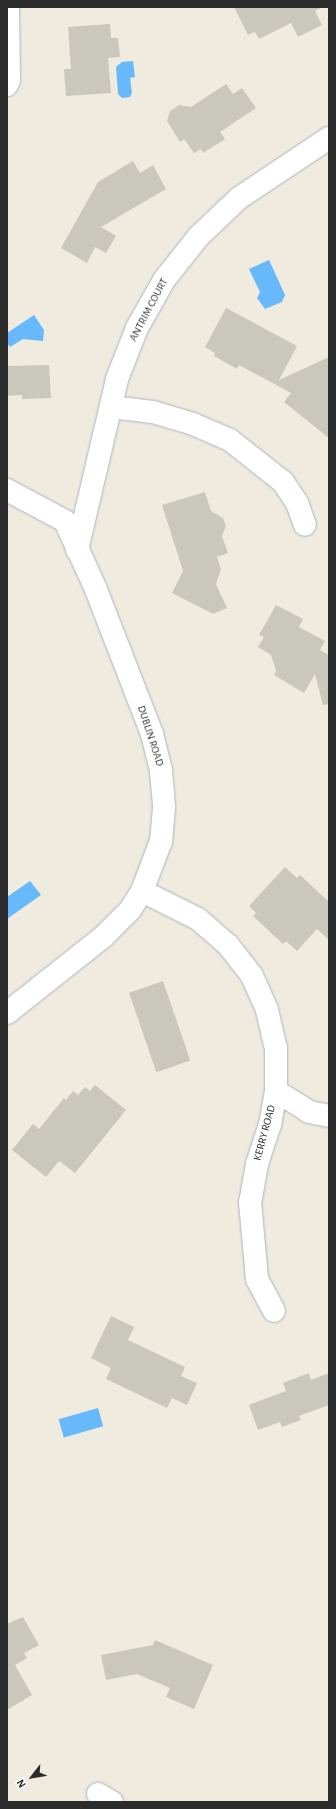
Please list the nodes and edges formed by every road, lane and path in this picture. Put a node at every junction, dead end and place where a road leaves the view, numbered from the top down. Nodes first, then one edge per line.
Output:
1 (8, 7) edge
2 (7, 85) edge
3 (329, 138) edge
4 (111, 407) junction
5 (7, 490) edge
6 (305, 525) dead end
7 (77, 550) junction
8 (142, 890) junction
9 (7, 1013) edge
10 (276, 1091) junction
11 (329, 1116) edge
12 (274, 1311) dead end

1 - 2 street
3 - 4 street, ANTRIM COURT
4 - 6 street
4 - 7 street, ANTRIM COURT
5 - 7 street, DUBLIN ROAD
7 - 8 street, DUBLIN ROAD
8 - 9 street, DUBLIN ROAD
8 - 10 street, KERRY ROAD
10 - 11 street
10 - 12 street, KERRY ROAD

